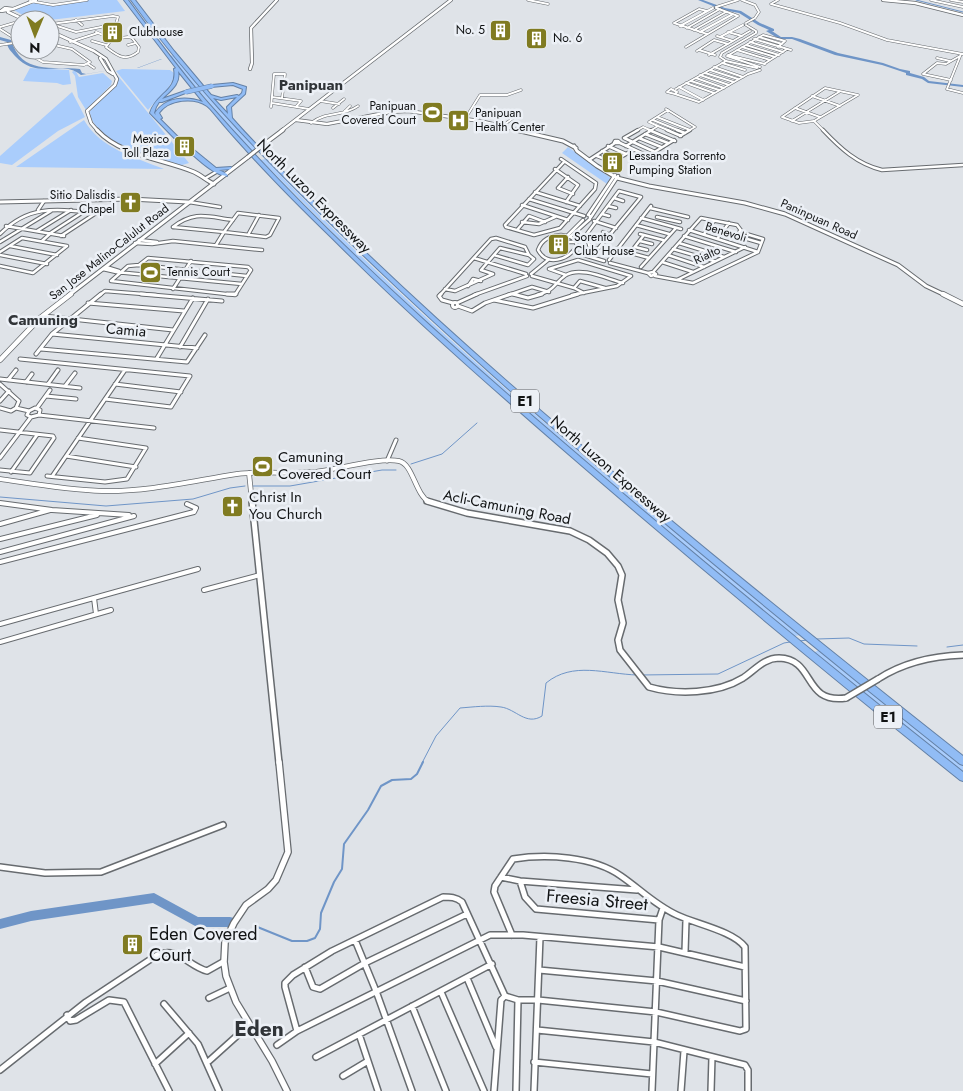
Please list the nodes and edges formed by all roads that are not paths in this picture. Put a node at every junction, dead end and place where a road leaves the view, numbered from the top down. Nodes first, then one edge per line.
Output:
1 (80, 0) edge
2 (87, 0) edge
3 (126, 0) edge
4 (133, 0) edge
5 (277, 0) edge
6 (451, 0) edge
7 (528, 0) edge
8 (738, 0) edge
9 (742, 0) edge
10 (778, 0) edge
11 (883, 0) edge
12 (931, 0) edge
13 (951, 0) edge
14 (33, 1) edge
15 (939, 1) edge
16 (959, 1) edge
17 (61, 4) junction
18 (548, 4) dead end
19 (963, 5) edge
20 (960, 6) joint
21 (716, 7) junction
22 (12, 9) junction
23 (720, 9) junction
24 (2, 10) edge
25 (707, 11) junction
26 (726, 12) junction
27 (732, 14) junction
28 (963, 15) edge
29 (94, 18) junction
30 (76, 20) junction
31 (752, 20) joint
32 (94, 23) dead end
33 (744, 24) junction
34 (82, 25) dead end
35 (680, 26) junction
36 (737, 27) junction
37 (687, 28) junction
38 (92, 29) junction
39 (694, 30) junction
40 (732, 30) junction
41 (128, 31) dead end
42 (700, 32) junction
43 (728, 32) junction
44 (750, 32) junction
45 (99, 33) junction
46 (707, 34) junction
47 (724, 34) junction
48 (746, 34) junction
49 (756, 34) junction
50 (741, 36) junction
51 (752, 36) junction
52 (60, 37) edge
53 (132, 38) junction
54 (749, 38) junction
55 (113, 39) junction
56 (737, 39) junction
57 (755, 40) junction
58 (92, 41) dead end
59 (733, 41) junction
60 (744, 41) junction
61 (72, 42) junction
62 (711, 42) junction
63 (750, 42) junction
64 (136, 43) junction
65 (740, 43) junction
66 (728, 44) junction
67 (60, 45) edge
68 (106, 45) junction
69 (128, 45) dead end
70 (707, 45) junction
71 (746, 45) junction
72 (724, 46) junction
73 (735, 46) junction
74 (778, 46) junction
75 (686, 47) dead end
76 (703, 47) junction
77 (742, 47) junction
78 (730, 48) junction
79 (719, 49) junction
80 (737, 50) junction
81 (715, 51) junction
82 (726, 51) junction
83 (741, 51) junction
84 (783, 52) junction
85 (722, 53) junction
86 (748, 53) junction
87 (710, 54) junction
88 (736, 54) dead end
89 (962, 54) edge
90 (715, 55) dead end
91 (728, 55) junction
92 (756, 55) junction
93 (779, 55) junction
94 (744, 56) dead end
95 (775, 57) junction
96 (124, 58) junction
97 (751, 58) dead end
98 (764, 58) junction
99 (937, 58) dead end
100 (38, 60) edge
101 (759, 60) dead end
102 (770, 60) junction
103 (726, 61) junction
104 (950, 61) junction
105 (58, 62) joint
106 (120, 63) dead end
107 (173, 63) junction
108 (722, 63) junction
109 (734, 63) junction
110 (88, 64) junction
111 (765, 64) junction
112 (730, 65) junction
113 (742, 65) junction
114 (714, 67) junction
115 (749, 67) junction
116 (759, 67) junction
117 (94, 68) dead end
118 (725, 68) dead end
119 (738, 68) junction
120 (250, 69) dead end
121 (710, 70) junction
122 (732, 70) dead end
123 (745, 70) junction
124 (705, 72) junction
125 (748, 74) junction
126 (700, 75) junction
127 (743, 77) junction
128 (696, 78) junction
129 (738, 80) junction
130 (691, 81) junction
131 (734, 82) junction
132 (686, 83) junction
133 (949, 83) junction
134 (729, 85) junction
135 (693, 86) junction
136 (700, 88) junction
137 (724, 88) junction
138 (687, 89) dead end
139 (521, 90) dead end
140 (719, 90) junction
141 (205, 91) junction
142 (694, 92) dead end
143 (840, 92) junction
144 (244, 93) junction
145 (714, 93) junction
146 (963, 93) edge
147 (674, 95) junction
148 (698, 96) junction
149 (710, 96) junction
150 (812, 96) junction
151 (272, 97) junction
152 (282, 98) junction
153 (344, 99) dead end
154 (703, 100) junction
155 (320, 101) junction
156 (826, 101) junction
157 (339, 104) junction
158 (296, 106) junction
159 (350, 106) dead end
160 (358, 106) dead end
161 (840, 106) junction
162 (333, 108) dead end
163 (795, 108) junction
164 (212, 109) junction
165 (309, 109) junction
166 (807, 112) junction
167 (343, 113) junction
168 (384, 113) junction
169 (154, 114) junction
170 (658, 116) junction
171 (820, 117) junction
172 (160, 118) junction
173 (387, 118) dead end
174 (465, 119) junction
175 (512, 119) dead end
176 (296, 120) junction
177 (653, 120) junction
178 (685, 120) junction
179 (232, 121) junction
180 (792, 121) junction
181 (814, 121) junction
182 (311, 123) junction
183 (677, 124) junction
184 (502, 126) junction
185 (658, 126) junction
186 (671, 127) junction
187 (651, 130) junction
188 (666, 130) junction
189 (690, 130) junction
190 (685, 133) junction
191 (645, 134) junction
192 (639, 138) junction
193 (633, 142) junction
194 (668, 144) junction
195 (188, 145) junction
196 (608, 146) junction
197 (626, 146) junction
198 (661, 147) junction
199 (633, 150) junction
200 (602, 151) junction
201 (655, 152) junction
202 (626, 154) junction
203 (597, 156) junction
204 (248, 157) junction
205 (619, 158) junction
206 (590, 159) junction
207 (963, 165) edge
208 (230, 168) junction
209 (555, 169) junction
210 (216, 172) junction
211 (224, 174) junction
212 (616, 176) junction
213 (206, 178) junction
214 (568, 178) junction
215 (212, 184) junction
216 (535, 192) junction
217 (573, 194) junction
218 (614, 198) junction
219 (528, 199) junction
220 (44, 201) junction
221 (623, 201) dead end
222 (0, 202) edge
223 (189, 202) junction
224 (566, 202) junction
225 (522, 205) junction
226 (580, 206) junction
227 (608, 206) junction
228 (220, 207) dead end
229 (616, 208) dead end
230 (38, 210) junction
231 (53, 210) junction
232 (71, 210) junction
233 (662, 211) junction
234 (84, 212) junction
235 (574, 214) junction
236 (602, 214) junction
237 (258, 215) junction
238 (609, 216) dead end
239 (555, 217) junction
240 (587, 218) junction
241 (641, 218) junction
242 (233, 220) junction
243 (568, 220) junction
244 (596, 221) junction
245 (714, 221) junction
246 (522, 222) junction
247 (545, 222) junction
248 (729, 223) junction
249 (636, 225) junction
250 (678, 225) junction
251 (6, 226) junction
252 (22, 228) junction
253 (616, 228) junction
254 (681, 229) dead end
255 (517, 230) junction
256 (623, 230) dead end
257 (689, 230) junction
258 (740, 230) junction
259 (36, 232) junction
260 (225, 232) junction
261 (604, 232) dead end
262 (630, 232) junction
263 (0, 234) edge
264 (50, 234) junction
265 (669, 234) junction
266 (704, 234) junction
267 (248, 235) junction
268 (586, 235) junction
269 (611, 235) junction
270 (642, 235) joint
271 (555, 236) junction
272 (568, 236) junction
273 (684, 236) junction
274 (717, 238) junction
275 (663, 240) junction
276 (137, 241) junction
277 (604, 241) junction
278 (640, 241) junction
279 (0, 242) edge
280 (42, 242) junction
281 (577, 242) junction
282 (678, 243) junction
283 (761, 243) junction
284 (652, 244) dead end
285 (216, 245) junction
286 (9, 246) junction
287 (635, 247) junction
288 (745, 247) junction
289 (616, 249) junction
290 (673, 249) junction
291 (262, 250) dead end
292 (647, 250) dead end
293 (574, 252) junction
294 (736, 252) junction
295 (758, 252) junction
296 (630, 253) junction
297 (0, 254) edge
298 (57, 255) junction
299 (494, 255) junction
300 (529, 255) junction
301 (668, 255) junction
302 (724, 257) junction
303 (474, 258) junction
304 (542, 258) junction
305 (649, 258) junction
306 (534, 259) junction
307 (548, 260) junction
308 (191, 261) junction
309 (610, 261) junction
310 (488, 262) junction
311 (662, 262) junction
312 (714, 262) junction
313 (47, 264) junction
314 (0, 266) edge
315 (139, 266) junction
316 (641, 267) dead end
317 (704, 267) junction
318 (104, 268) junction
319 (538, 268) junction
320 (112, 270) joint
321 (186, 270) junction
322 (121, 272) junction
323 (693, 272) junction
324 (654, 274) junction
325 (526, 275) junction
326 (531, 275) junction
327 (247, 276) junction
328 (566, 276) junction
329 (180, 278) junction
330 (677, 280) junction
331 (622, 283) junction
332 (242, 284) junction
333 (559, 284) junction
334 (574, 288) junction
335 (605, 288) junction
336 (173, 289) junction
337 (445, 289) junction
338 (107, 290) joint
339 (549, 292) junction
340 (584, 293) junction
341 (513, 294) junction
342 (193, 298) junction
343 (208, 300) junction
344 (494, 300) junction
345 (222, 301) dead end
346 (88, 303) junction
347 (963, 304) edge
348 (453, 305) junction
349 (457, 305) junction
350 (449, 309) dead end
351 (184, 312) junction
352 (44, 316) junction
353 (70, 319) junction
354 (173, 330) junction
355 (52, 334) junction
356 (205, 335) dead end
357 (165, 345) junction
358 (180, 347) junction
359 (197, 348) junction
360 (41, 349) junction
361 (36, 354) dead end
362 (157, 358) junction
363 (0, 360) edge
364 (20, 360) dead end
365 (16, 370) dead end
366 (58, 370) dead end
367 (125, 370) junction
368 (75, 373) dead end
369 (32, 374) dead end
370 (0, 379) edge
371 (8, 380) junction
372 (26, 382) junction
373 (0, 384) edge
374 (48, 384) junction
375 (116, 384) junction
376 (65, 386) junction
377 (80, 388) dead end
378 (50, 390) dead end
379 (9, 391) junction
380 (181, 392) junction
381 (46, 396) junction
382 (76, 399) dead end
383 (105, 399) junction
384 (0, 400) edge
385 (0, 408) edge
386 (16, 408) junction
387 (37, 408) junction
388 (28, 411) junction
389 (39, 414) junction
390 (31, 417) junction
391 (90, 420) junction
392 (154, 428) dead end
393 (0, 430) edge
394 (19, 433) junction
395 (37, 435) junction
396 (78, 438) junction
397 (396, 440) dead end
398 (66, 456) junction
399 (0, 458) edge
400 (386, 461) junction
401 (136, 467) junction
402 (0, 470) edge
403 (11, 472) junction
404 (249, 473) junction
405 (53, 475) junction
406 (47, 476) dead end
407 (0, 479) edge
408 (0, 503) edge
409 (11, 504) junction
410 (188, 504) dead end
411 (0, 507) edge
412 (52, 510) junction
413 (101, 513) junction
414 (0, 524) edge
415 (0, 539) edge
416 (0, 552) edge
417 (0, 562) edge
418 (198, 569) dead end
419 (260, 575) junction
420 (204, 590) dead end
421 (94, 598) junction
422 (111, 610) dead end
423 (96, 614) junction
424 (0, 624) edge
425 (0, 642) edge
426 (963, 655) edge
427 (963, 761) edge
428 (963, 777) edge
429 (223, 825) dead end
430 (0, 867) edge
431 (501, 877) junction
432 (520, 881) junction
433 (638, 890) junction
434 (663, 908) junction
435 (468, 914) junction
436 (659, 920) junction
437 (686, 920) junction
438 (512, 935) junction
439 (540, 937) junction
440 (480, 939) junction
441 (355, 940) junction
442 (659, 947) junction
443 (684, 952) junction
444 (224, 962) junction
445 (365, 963) junction
446 (492, 964) junction
447 (305, 967) junction
448 (745, 967) junction
449 (539, 970) junction
450 (467, 978) junction
451 (658, 981) junction
452 (230, 988) junction
453 (376, 991) junction
454 (441, 992) junction
455 (505, 996) junction
456 (209, 998) dead end
457 (518, 1000) junction
458 (538, 1000) junction
459 (746, 1001) junction
460 (164, 1004) dead end
461 (412, 1006) junction
462 (656, 1012) junction
463 (67, 1015) junction
464 (386, 1021) junction
465 (250, 1025) junction
466 (489, 1028) junction
467 (499, 1028) junction
468 (537, 1030) junction
469 (297, 1031) junction
470 (189, 1033) junction
471 (359, 1034) junction
472 (654, 1042) junction
473 (277, 1045) dead end
474 (498, 1049) junction
475 (684, 1051) junction
476 (316, 1057) dead end
477 (712, 1058) junction
478 (209, 1061) junction
479 (368, 1061) junction
480 (534, 1062) junction
481 (155, 1064) junction
482 (0, 1070) edge
483 (652, 1074) junction
484 (343, 1076) dead end
485 (169, 1091) edge
486 (220, 1091) edge
487 (287, 1091) edge
488 (377, 1091) edge
489 (412, 1091) edge
490 (446, 1091) edge
491 (484, 1091) edge
492 (494, 1091) edge
493 (516, 1091) edge
494 (534, 1091) edge
495 (652, 1091) edge
496 (682, 1091) edge
497 (711, 1091) edge
498 (748, 1091) edge

1 - 17 street
2 - 17 street
3 - 107 highway, North Luzon Expressway / E1
4 - 141 highway, North Luzon Expressway / E1
5 - 120 main road
6 - 155 main road
7 - 18 street
8 - 21 street
9 - 31 street
10 - 89 street
11 - 28 street
12 - 15 street
13 - 16 street
14 - 17 street
14 - 22 street
15 - 20 street
16 - 19 street
19 - 20 street
21 - 23 street
21 - 25 street
22 - 24 street
22 - 24 street
23 - 26 street
23 - 37 street
25 - 35 street
25 - 35 street
26 - 27 street
26 - 39 street
27 - 42 street
27 - 46 street
29 - 30 street
29 - 32 street
29 - 38 street
30 - 34 street
30 - 38 street
31 - 33 street
33 - 36 street
33 - 49 street
35 - 37 street
36 - 40 street
36 - 44 street
37 - 39 street
38 - 45 street
39 - 42 street
40 - 43 street
40 - 48 street
41 - 53 street
42 - 46 street
43 - 47 street
43 - 50 street
44 - 48 street
44 - 49 street
45 - 55 street
45 - 61 street
46 - 75 street
47 - 56 street
47 - 59 street
48 - 50 street
48 - 51 street
49 - 51 street
50 - 54 street
50 - 56 street
51 - 54 street
52 - 61 street
53 - 55 street
53 - 64 street
54 - 57 street
54 - 60 street
55 - 68 street
56 - 59 street
56 - 60 street
57 - 63 street
57 - 74 street
57 - 74 street
58 - 68 street
59 - 65 street
59 - 66 street
60 - 65 street
61 - 213 street
62 - 66 street
62 - 70 street
62 - 72 street
63 - 71 street
63 - 84 street
64 - 69 street
64 - 96 street
65 - 73 street
66 - 72 street
66 - 73 street
67 - 110 street
68 - 96 street
70 - 76 street
70 - 79 street
71 - 77 street
71 - 93 street
72 - 78 street
72 - 79 street
73 - 78 street
74 - 84 street
76 - 81 street
76 - 87 street
77 - 80 street
77 - 95 street
78 - 82 street
79 - 81 street
79 - 82 street
80 - 83 street
80 - 91 street
81 - 85 street
81 - 87 street
82 - 85 street
83 - 86 street
83 - 88 street
84 - 93 street
85 - 103 street
86 - 92 street
86 - 94 street
87 - 90 street
89 - 104 street
89 - 133 street
91 - 111 street
91 - 116 street
92 - 97 street
92 - 98 street
93 - 95 street
95 - 102 street
96 - 106 street
98 - 101 street
98 - 102 street
99 - 104 street
100 - 105 street
102 - 111 street
103 - 108 street
103 - 109 street
104 - 133 street
105 - 110 street
107 - 164 highway, North Luzon Expressway / E1
107 - 169 highway
108 - 112 street
108 - 114 street
109 - 112 street
109 - 113 street
110 - 117 street
111 - 116 street
112 - 118 street
112 - 119 street
113 - 115 street
113 - 119 street
114 - 121 street
114 - 127 street
115 - 116 street
115 - 123 street
116 - 125 street
119 - 122 street
119 - 123 street
121 - 124 street
121 - 129 street
123 - 125 street
124 - 126 street
124 - 131 street
125 - 127 street
126 - 128 street
126 - 134 street
127 - 129 street
128 - 130 street
128 - 137 street
129 - 131 street
130 - 132 street
130 - 140 street
131 - 134 street
132 - 135 street
132 - 148 street
133 - 146 street
134 - 137 street
135 - 136 street
135 - 138 street
136 - 142 street
136 - 145 street
137 - 140 street
139 - 174 street
140 - 145 street
141 - 144 highway
141 - 179 highway, North Luzon Expressway / E1
143 - 150 street
143 - 156 street
143 - 161 street
144 - 169 highway, bridge
144 - 179 highway
145 - 149 street
147 - 147 street
147 - 154 street
148 - 149 street
148 - 154 street
149 - 154 street
150 - 156 street
150 - 163 street
151 - 152 street
151 - 152 street
151 - 158 street
152 - 158 street
153 - 157 street
155 - 157 street
155 - 165 main road
156 - 161 street
156 - 166 street
157 - 162 street
158 - 165 street
159 - 167 street
160 - 167 street
161 - 171 street
163 - 166 street
163 - 180 street
164 - 172 highway
164 - 428 highway, North Luzon Expressway / E1
165 - 176 main road
166 - 171 street
166 - 180 street
167 - 182 street
168 - 173 street
168 - 174 main road, Paninpuan Road
168 - 182 main road, Paninpuan Road
169 - 172 highway
169 - 195 highway
170 - 177 street
170 - 178 street
170 - 183 street
171 - 181 street
172 - 195 highway
174 - 184 main road, Paninpuan Road
175 - 184 street
176 - 182 main road, Paninpuan Road
176 - 204 main road, bridge
177 - 185 street
177 - 186 street
178 - 183 street
178 - 189 street
179 - 427 highway, North Luzon Expressway / E1
180 - 181 street
181 - 207 street
183 - 186 street
183 - 189 street
184 - 206 main road, Paninpuan Road
185 - 187 street
185 - 188 street
186 - 188 street
186 - 190 street
187 - 191 street
187 - 193 street
187 - 194 street
188 - 190 street
189 - 190 street
191 - 192 street
191 - 194 street
192 - 193 street
192 - 198 street
193 - 197 street
193 - 201 street
194 - 198 street
195 - 210 highway
196 - 197 street
196 - 200 street
196 - 202 street
197 - 199 street
198 - 201 street
199 - 201 street
199 - 202 street
200 - 203 street
200 - 205 street
202 - 205 street
203 - 205 street
203 - 206 street
204 - 208 main road
204 - 211 main road
206 - 212 main road, Paninpuan Road
208 - 210 highway
208 - 211 main road
209 - 214 street
209 - 216 street
209 - 226 street
210 - 211 highway
210 - 211 main road
210 - 213 street
210 - 215 main road
211 - 215 main road
212 - 240 street
212 - 347 main road, Paninpuan Road
213 - 215 street
214 - 217 street
214 - 217 street
215 - 223 main road, San Jose Malino-Calulut Road
216 - 219 street
216 - 224 street
217 - 224 street
218 - 221 street
218 - 227 street
218 - 253 street
219 - 225 street
219 - 235 street
220 - 222 main road
220 - 223 main road
220 - 230 street
223 - 228 street
223 - 276 main road, San Jose Malino-Calulut Road
224 - 226 street
225 - 239 street
225 - 255 street
226 - 235 street
227 - 229 street
227 - 236 street
230 - 231 street
230 - 251 street
231 - 232 street
231 - 252 street
232 - 234 street
232 - 259 street
233 - 241 street
233 - 250 street
233 - 250 street
234 - 264 street
234 - 264 street
235 - 240 street
235 - 243 street
236 - 238 street
236 - 244 street
237 - 242 street
237 - 267 street
237 - 267 street
239 - 243 street
239 - 247 street
240 - 244 street
240 - 272 street
241 - 249 street
241 - 250 street
242 - 260 street
242 - 260 street
243 - 255 street
244 - 253 street
244 - 268 street
245 - 248 street
245 - 257 street
245 - 266 street
246 - 247 street
246 - 247 street
246 - 255 street
248 - 258 street
248 - 274 street
249 - 262 street
249 - 265 street
250 - 254 street
250 - 265 street
251 - 252 street
251 - 263 street
252 - 259 street
252 - 279 street
253 - 269 street
256 - 262 street
257 - 266 street, Benevoli
257 - 273 street
258 - 283 street
258 - 283 street
259 - 264 street
260 - 267 street
260 - 285 street
261 - 269 street
262 - 289 street
264 - 280 street
265 - 275 street
266 - 274 street, Benevoli
268 - 277 street
268 - 277 street
269 - 277 street
270 - 275 street
270 - 278 street
271 - 272 street
271 - 281 street
271 - 304 street
272 - 281 street
273 - 282 street
273 - 294 street
274 - 288 street, Benevoli
275 - 305 street
276 - 285 street
276 - 318 main road, San Jose Malino-Calulut Road
278 - 284 street
278 - 287 street
280 - 286 street
280 - 298 street
281 - 293 street
282 - 290 street
282 - 302 street
283 - 295 street
285 - 291 street
286 - 297 street
286 - 298 street
287 - 292 street
287 - 296 street
288 - 294 street, Rialto
288 - 295 street, Benevoli
289 - 296 street
289 - 309 street
290 - 301 street
290 - 312 street
293 - 307 street
293 - 309 street
294 - 302 street, Rialto
295 - 330 street
296 - 305 street
297 - 313 street
298 - 313 street
299 - 300 street
299 - 306 street
299 - 310 street
300 - 303 street
300 - 306 street
301 - 311 street
301 - 317 street
302 - 312 street, Rialto
303 - 310 street
303 - 337 street
304 - 306 street
304 - 307 street
304 - 319 street
305 - 316 street
307 - 319 street
308 - 315 street
308 - 321 street
308 - 327 street
309 - 324 street
310 - 325 street
310 - 337 street
311 - 323 street
311 - 324 street
312 - 317 street, Rialto
313 - 314 street
315 - 321 street
315 - 322 street
317 - 323 street, Rialto
318 - 320 street
318 - 352 main road, San Jose Malino-Calulut Road
319 - 326 street
320 - 322 street
321 - 327 street
321 - 329 street
322 - 329 street
322 - 336 street
323 - 330 street, Rialto
324 - 330 street
325 - 326 street
325 - 349 street
326 - 333 street
327 - 332 street
328 - 331 street
328 - 331 street
328 - 333 street
329 - 332 street
329 - 336 street
331 - 335 street
332 - 336 street
333 - 334 street
333 - 339 street
334 - 335 street
334 - 340 street
335 - 340 street
337 - 348 street
338 - 342 street
338 - 346 street
339 - 341 street
339 - 341 street
340 - 344 street
341 - 344 street
342 - 343 street
342 - 351 street
343 - 345 street
343 - 358 street
344 - 349 street
346 - 351 street
346 - 353 street
348 - 349 street
348 - 350 street
351 - 354 street
352 - 353 street
352 - 363 main road, San Jose Malino-Calulut Road
353 - 354 street
353 - 355 street
354 - 357 street
355 - 357 street, Camia
355 - 360 street
356 - 359 street
357 - 358 street, Camia
357 - 362 street
358 - 359 street, Camia
359 - 362 street
360 - 361 street
360 - 362 street
364 - 367 street
365 - 371 street
366 - 374 street
367 - 375 street
367 - 380 street
368 - 376 street
369 - 372 street
370 - 371 street
371 - 372 street
372 - 374 street
373 - 379 street
374 - 376 street
375 - 380 street
375 - 383 street
376 - 377 street
378 - 381 street
379 - 384 street
379 - 386 street
380 - 383 street
381 - 382 street
381 - 387 street
383 - 391 street
385 - 386 street
386 - 388 street
387 - 388 street
387 - 389 street
388 - 390 street
389 - 390 street
389 - 391 street
390 - 394 street
391 - 392 street
391 - 396 street
393 - 394 street
394 - 395 street
394 - 399 street
395 - 403 street
395 - 403 street
396 - 398 street
396 - 401 street
397 - 400 street
398 - 401 street
398 - 405 street
400 - 404 street, Acli-Camuning Road
400 - 426 street, Acli-Camuning Road, bridge
401 - 405 street
402 - 403 street
404 - 407 street, Acli-Camuning Road
404 - 419 street
405 - 406 street
408 - 409 street
409 - 411 street
409 - 412 street
410 - 417 street
412 - 413 street
412 - 414 street
413 - 415 street
413 - 416 street
418 - 421 street
419 - 420 street
419 - 444 street
421 - 423 street
421 - 424 street
422 - 423 street
423 - 425 street
429 - 430 street
431 - 432 street
431 - 433 street
431 - 438 street
432 - 433 street
432 - 436 street, Freesia Street
433 - 434 street
434 - 436 street
434 - 437 street
435 - 440 street
435 - 441 street
435 - 445 street
436 - 442 street
437 - 443 street
437 - 448 street
438 - 439 street
438 - 440 street
439 - 442 street
439 - 449 street
440 - 446 street
440 - 453 street
441 - 445 street
441 - 447 street
442 - 443 street
442 - 451 street
443 - 448 street
444 - 452 street
444 - 463 street
445 - 447 street
445 - 453 street
446 - 450 street
446 - 455 street
447 - 469 street
448 - 459 street
449 - 451 street
449 - 458 street
450 - 454 street
450 - 466 street
451 - 459 street
451 - 462 street
452 - 456 street
452 - 465 street
453 - 464 street
453 - 469 street
454 - 461 street
454 - 491 street
455 - 457 street
455 - 467 street
457 - 458 street
457 - 493 street
458 - 462 street
458 - 468 street
459 - 462 street
460 - 470 street
461 - 464 street
461 - 490 street
462 - 472 street
463 - 481 street
463 - 482 street
464 - 471 street
464 - 489 street
465 - 478 street
465 - 487 street
466 - 467 street
466 - 474 street
467 - 474 street
468 - 472 street
468 - 480 street
469 - 473 street
470 - 478 street
470 - 481 street
471 - 476 street
471 - 479 street
472 - 475 street
472 - 483 street
474 - 492 street
475 - 477 street
475 - 496 street
477 - 497 street
477 - 498 street
478 - 486 street
479 - 484 street
479 - 488 street
480 - 483 street
480 - 494 street
481 - 485 street
483 - 495 street

